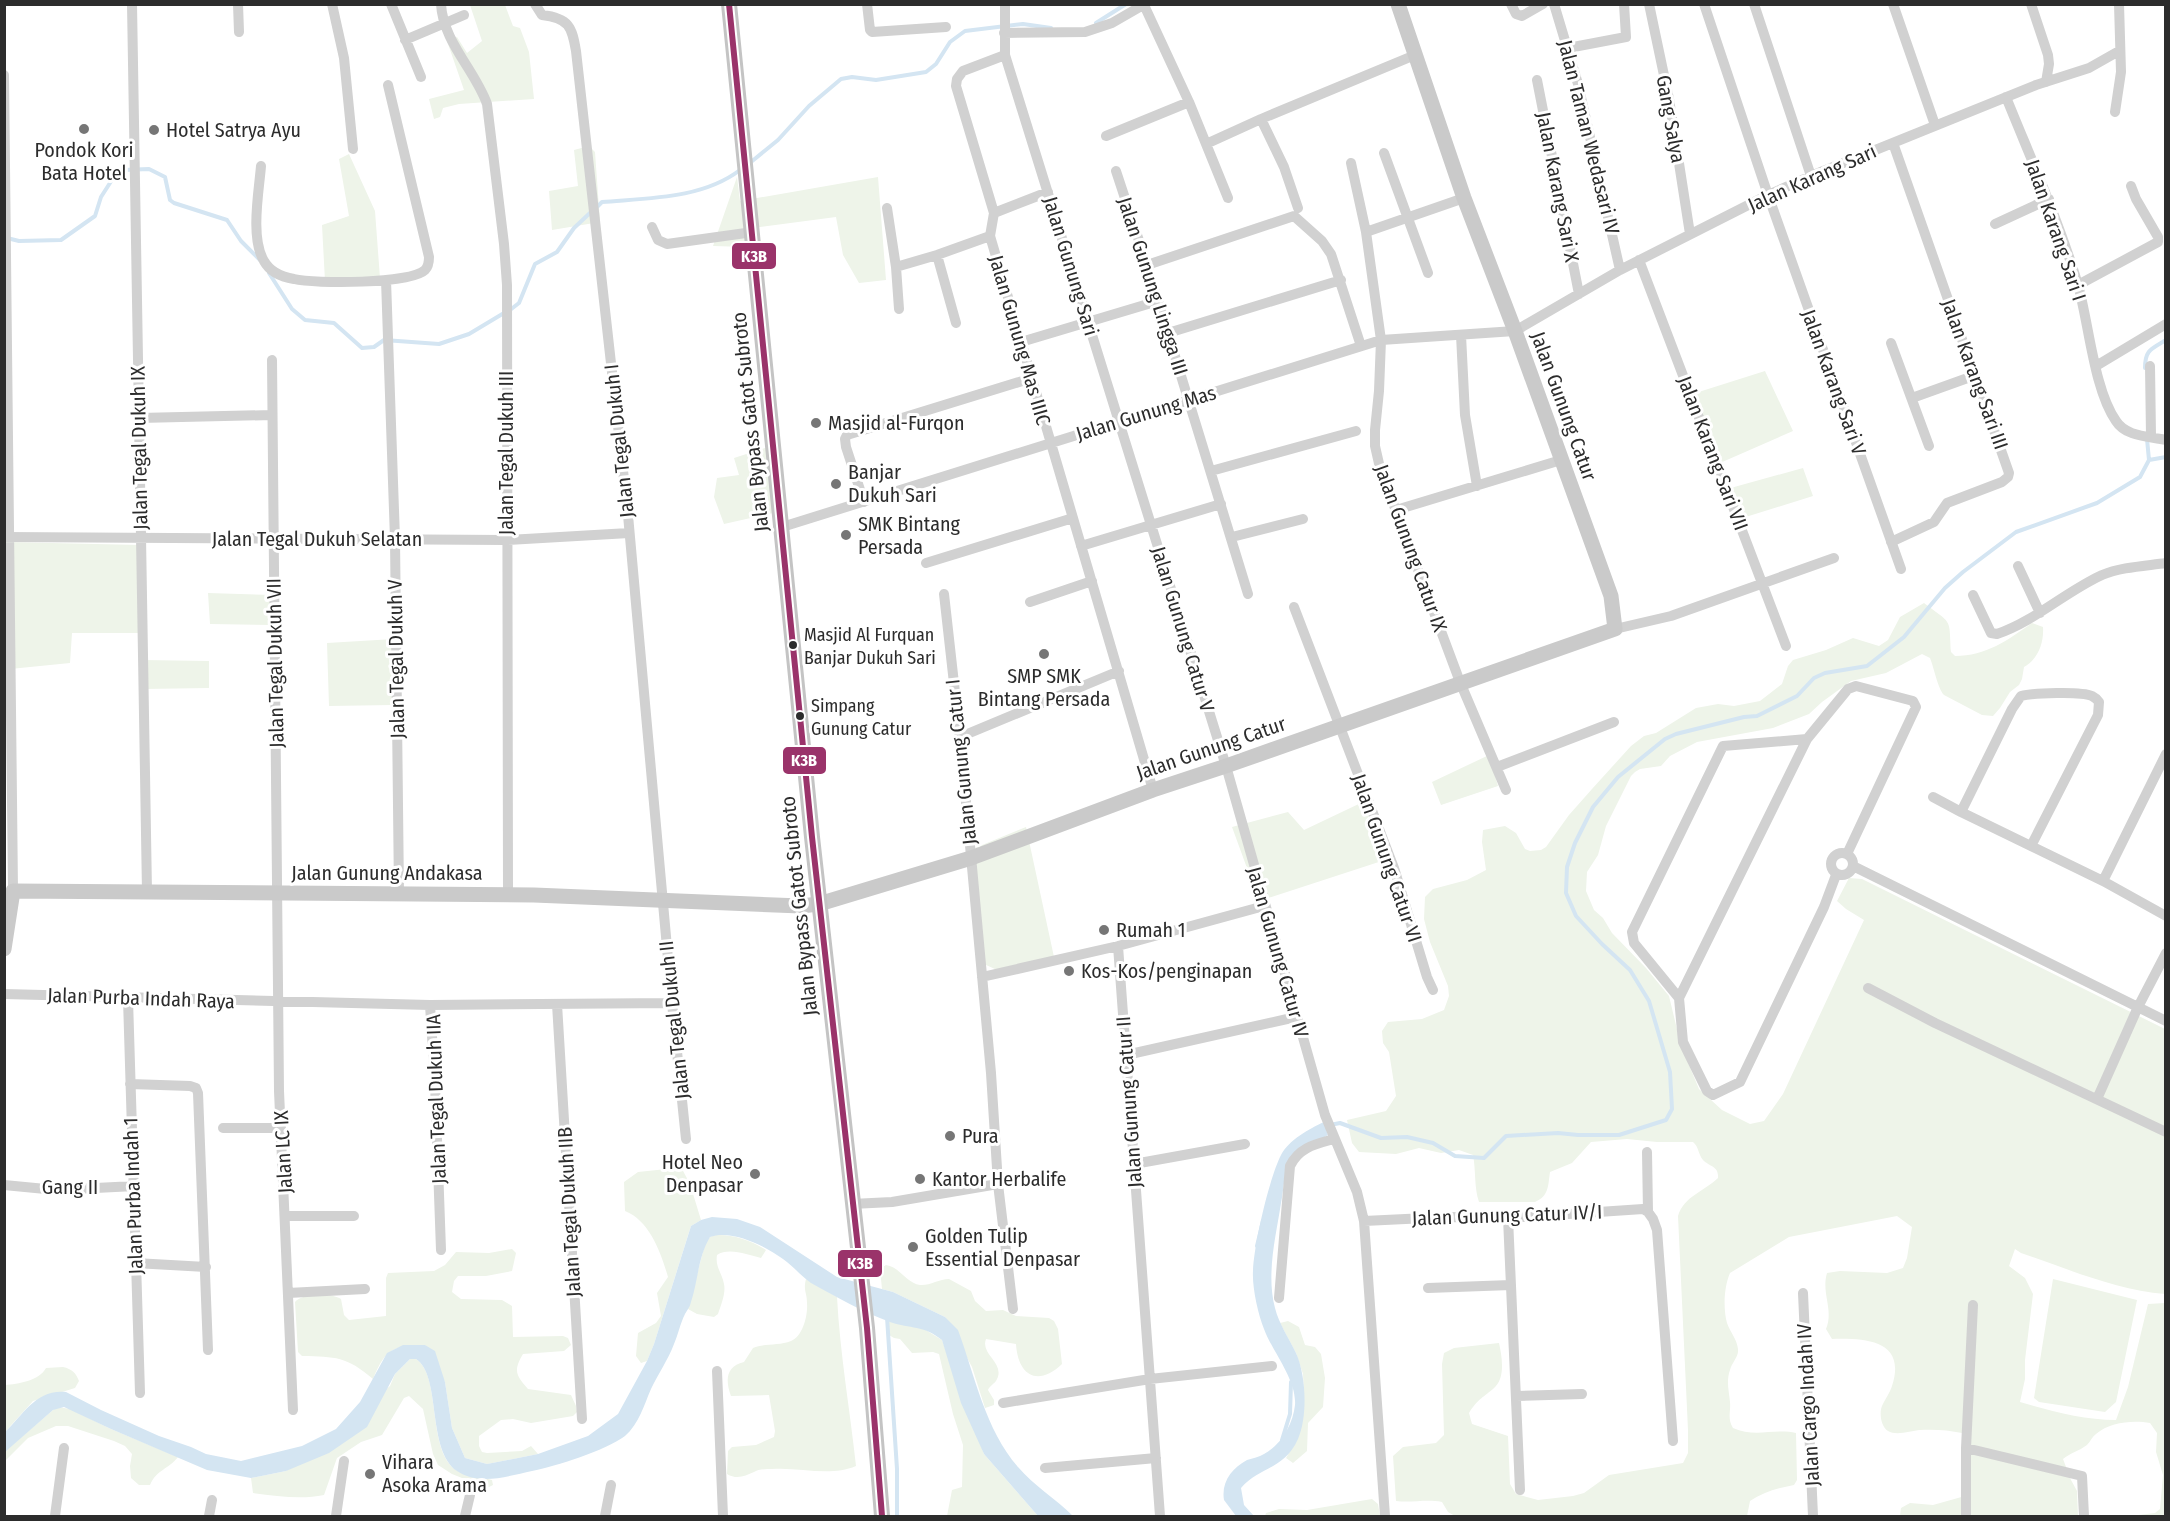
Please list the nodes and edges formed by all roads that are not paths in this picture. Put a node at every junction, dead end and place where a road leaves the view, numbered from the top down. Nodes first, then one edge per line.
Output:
1 (132, 4) edge
2 (237, 4) edge
3 (332, 4) edge
4 (391, 4) edge
5 (441, 4) edge
6 (535, 4) edge
7 (729, 4) edge
8 (867, 4) edge
9 (1005, 4) edge
10 (1398, 4) edge
11 (1511, 4) edge
12 (1543, 4) edge
13 (1554, 4) edge
14 (1624, 4) edge
15 (1649, 4) edge
16 (1704, 4) edge
17 (1754, 4) edge
18 (1893, 4) edge
19 (2031, 4) edge
20 (2119, 4) edge
21 (1145, 5) edge
22 (464, 15) dead end
23 (445, 23) junction
24 (946, 27) dead end
25 (239, 32) dead end
26 (1004, 33) junction
27 (405, 40) junction
28 (1569, 48) junction
29 (2120, 51) junction
30 (1005, 55) junction
31 (1415, 55) junction
32 (4, 75) edge
33 (422, 77) dead end
34 (1537, 80) dead end
35 (2046, 82) junction
36 (388, 86) dead end
37 (2006, 97) junction
38 (1189, 102) junction
39 (2115, 112) dead end
40 (1261, 118) junction
41 (1935, 125) junction
42 (1106, 136) dead end
43 (1893, 143) junction
44 (1206, 144) junction
45 (353, 149) dead end
46 (1384, 153) dead end
47 (1351, 163) dead end
48 (261, 165) dead end
49 (1116, 171) dead end
50 (1811, 176) junction
51 (2131, 186) dead end
52 (1048, 192) junction
53 (1768, 195) junction
54 (1228, 198) dead end
55 (1464, 198) junction
56 (2049, 199) junction
57 (887, 208) dead end
58 (1296, 212) junction
59 (994, 213) junction
60 (1407, 217) junction
61 (1995, 224) dead end
62 (652, 227) dead end
63 (753, 232) junction
64 (1366, 232) junction
65 (1690, 234) junction
66 (990, 236) junction
67 (938, 255) junction
68 (1639, 260) junction
69 (1147, 265) junction
70 (896, 267) junction
71 (1620, 270) junction
72 (1428, 273) dead end
73 (386, 280) junction
74 (1341, 280) junction
75 (2078, 285) junction
76 (1579, 294) junction
77 (1158, 301) junction
78 (899, 309) dead end
79 (1088, 322) junction
80 (956, 323) dead end
81 (2166, 324) edge
82 (1515, 331) junction
83 (1168, 333) junction
84 (1461, 335) junction
85 (1381, 340) junction
86 (1021, 342) junction
87 (1891, 344) dead end
88 (1361, 346) junction
89 (272, 360) dead end
90 (2096, 366) junction
91 (2150, 366) dead end
92 (1976, 375) junction
93 (1032, 378) junction
94 (1912, 398) junction
95 (1189, 400) junction
96 (272, 416) junction
97 (139, 418) junction
98 (1119, 422) junction
99 (1356, 431) dead end
100 (2151, 436) junction
101 (2166, 440) edge
102 (1051, 443) junction
103 (1929, 446) dead end
104 (1561, 460) junction
105 (1211, 471) junction
106 (1477, 486) junction
107 (864, 501) junction
108 (1221, 504) junction
109 (1396, 510) junction
110 (1073, 519) junction
111 (1303, 519) dead end
112 (1151, 525) junction
113 (782, 527) junction
114 (629, 532) junction
115 (7, 537) edge
116 (1232, 537) junction
117 (140, 538) junction
118 (273, 539) junction
119 (395, 539) junction
120 (506, 540) junction
121 (1891, 542) junction
122 (1081, 546) junction
123 (1834, 558) dead end
124 (926, 563) dead end
125 (2166, 563) edge
126 (2018, 566) dead end
127 (1901, 570) dead end
128 (1092, 581) junction
129 (1763, 582) junction
130 (944, 594) dead end
131 (1248, 594) dead end
132 (1973, 595) dead end
133 (7, 602) edge
134 (1030, 602) dead end
135 (1294, 607) dead end
136 (2040, 613) junction
137 (1615, 629) junction
138 (1786, 646) dead end
139 (1119, 671) junction
140 (1460, 682) junction
141 (1614, 722) dead end
142 (1339, 725) junction
143 (960, 737) junction
144 (1808, 739) junction
145 (2166, 754) edge
146 (1226, 766) junction
147 (1497, 767) junction
148 (1154, 790) junction
149 (1506, 790) dead end
150 (1933, 796) dead end
151 (9, 801) edge
152 (1961, 812) junction
153 (2031, 846) junction
154 (1847, 854) junction
155 (971, 858) junction
156 (1853, 867) junction
157 (1836, 874) junction
158 (2103, 881) junction
159 (13, 891) junction
160 (147, 892) junction
161 (277, 893) junction
162 (399, 894) junction
163 (508, 895) junction
164 (663, 900) junction
165 (819, 904) junction
166 (1264, 906) junction
167 (2166, 916) edge
168 (1118, 946) junction
169 (4, 949) edge
170 (2166, 953) edge
171 (982, 977) junction
172 (1868, 988) dead end
173 (1433, 990) dead end
174 (4, 994) edge
175 (1679, 998) junction
176 (128, 999) junction
177 (278, 1002) junction
178 (672, 1003) junction
179 (558, 1004) junction
180 (430, 1005) junction
181 (2138, 1007) junction
182 (1296, 1017) junction
183 (2166, 1021) edge
184 (1126, 1055) junction
185 (130, 1084) junction
186 (2097, 1099) junction
187 (223, 1128) dead end
188 (281, 1128) junction
189 (2166, 1132) edge
190 (1334, 1137) junction
191 (686, 1139) dead end
192 (1245, 1144) dead end
193 (1647, 1152) dead end
194 (1134, 1164) junction
195 (998, 1184) junction
196 (4, 1185) edge
197 (135, 1186) junction
198 (852, 1204) junction
199 (1648, 1212) junction
200 (286, 1216) junction
201 (354, 1216) dead end
202 (1508, 1218) junction
203 (1364, 1221) junction
204 (441, 1250) dead end
205 (135, 1263) junction
206 (206, 1267) junction
207 (1511, 1286) junction
208 (1428, 1288) dead end
209 (365, 1289) dead end
210 (288, 1293) junction
211 (1803, 1293) dead end
212 (1279, 1298) dead end
213 (1973, 1305) dead end
214 (1013, 1309) dead end
215 (208, 1350) dead end
216 (1272, 1366) dead end
217 (717, 1371) dead end
218 (1150, 1378) junction
219 (140, 1393) dead end
220 (1582, 1394) dead end
221 (1516, 1396) junction
222 (1003, 1403) dead end
223 (293, 1410) dead end
224 (582, 1419) dead end
225 (1673, 1441) dead end
226 (64, 1448) dead end
227 (1966, 1448) junction
228 (1156, 1458) junction
229 (344, 1461) dead end
230 (1045, 1468) dead end
231 (611, 1485) dead end
232 (1520, 1490) dead end
233 (470, 1495) dead end
234 (212, 1500) dead end
235 (55, 1516) edge
236 (209, 1516) edge
237 (336, 1516) edge
238 (465, 1516) edge
239 (604, 1516) edge
240 (723, 1516) edge
241 (882, 1516) edge
242 (1160, 1516) edge
243 (1385, 1516) edge
244 (1813, 1516) edge
245 (1966, 1516) edge
246 (2084, 1516) edge

1 - 97 street, Jalan Tegal Dukuh IX
2 - 25 street
3 - 45 street
4 - 27 street
5 - 23 street, Jalan Tegal Dukuh III
6 - 114 street, Jalan Tegal Dukuh I
7 - 63 main road, Jalan Bypass Gatot Subroto
8 - 24 street
9 - 26 street, Jalan Gunung Sari
10 - 31 street, Jalan Gunung Catur
11 - 12 street
13 - 28 street, Jalan Taman Wedasari IV
14 - 28 street
15 - 65 street, Gang Salya
16 - 53 street, Jalan Karang Sari V
17 - 50 street
18 - 41 street
19 - 35 street
20 - 29 street
21 - 26 street
21 - 38 street
22 - 23 street
23 - 27 street
23 - 120 street, Jalan Tegal Dukuh III
26 - 30 street, Jalan Gunung Sari
27 - 33 street
28 - 71 street, Jalan Taman Wedasari IV
29 - 35 street, Jalan Karang Sari
29 - 39 street
30 - 52 street, Jalan Gunung Sari
30 - 59 street
31 - 40 street
31 - 55 street, Jalan Gunung Catur
32 - 115 street
34 - 76 street, Jalan Karang Sari X
35 - 37 street, Jalan Karang Sari
36 - 73 street
37 - 41 street, Jalan Karang Sari
37 - 56 street, Jalan Karang Sari I
38 - 42 street
38 - 44 street
40 - 44 street
40 - 58 street
41 - 43 street, Jalan Karang Sari
43 - 50 street, Jalan Karang Sari
43 - 92 street, Jalan Karang Sari III
44 - 54 street
46 - 60 street
47 - 64 street, Jalan Gunung Catur IX
48 - 73 street
49 - 69 street, Jalan Gunung Lingga III
50 - 53 street, Jalan Karang Sari
51 - 75 street
52 - 59 street
52 - 79 street, Jalan Gunung Sari
53 - 65 street, Jalan Karang Sari
53 - 121 street, Jalan Karang Sari V
55 - 60 street
55 - 82 street, Jalan Gunung Catur
56 - 61 street
56 - 75 street, Jalan Karang Sari I
57 - 70 street
58 - 69 street
58 - 74 street
59 - 66 street
60 - 64 street
60 - 72 street
62 - 63 street
63 - 113 main road, Jalan Bypass Gatot Subroto
64 - 85 street, Jalan Gunung Catur IX
65 - 68 street, Jalan Karang Sari
66 - 67 street
66 - 86 street, Jalan Gunung Mas IIIC
67 - 70 street
67 - 80 street
68 - 71 street, Jalan Karang Sari
68 - 129 street, Jalan Karang Sari VII
69 - 77 street, Jalan Gunung Lingga III
70 - 78 street
71 - 76 street, Jalan Karang Sari
73 - 119 street, Jalan Tegal Dukuh V
74 - 83 street
74 - 88 street
75 - 90 street, Jalan Karang Sari I
76 - 82 street, Jalan Karang Sari
77 - 79 street
77 - 83 street, Jalan Gunung Lingga III
79 - 86 street
79 - 98 street, Jalan Gunung Sari
81 - 90 street
82 - 84 street, Jalan Gunung Mas
82 - 104 street, Jalan Gunung Catur
83 - 95 street, Jalan Gunung Lingga III
84 - 85 street, Jalan Gunung Mas
84 - 106 street
85 - 88 street, Jalan Gunung Mas
85 - 109 street, Jalan Gunung Catur IX
86 - 93 street, Jalan Gunung Mas IIIC
87 - 94 street
88 - 95 street, Jalan Gunung Mas
89 - 96 street, Jalan Tegal Dukuh VII
90 - 100 street, Jalan Karang Sari I
91 - 100 street
92 - 94 street
92 - 121 street, Jalan Karang Sari III
93 - 102 street, Jalan Gunung Mas IIIC
93 - 107 street
94 - 103 street
95 - 98 street, Jalan Gunung Mas
95 - 105 street, Jalan Gunung Lingga III
96 - 97 street
96 - 118 street, Jalan Tegal Dukuh VII
97 - 117 street, Jalan Tegal Dukuh IX
98 - 102 street, Jalan Gunung Mas
98 - 112 street, Jalan Gunung Sari
99 - 105 street
100 - 101 street, Jalan Karang Sari I
102 - 107 street, Jalan Gunung Mas
102 - 110 street, Jalan Gunung Mas IIIC
104 - 106 street
104 - 137 street, Jalan Gunung Catur
105 - 108 street, Jalan Gunung Lingga III
106 - 109 street
107 - 113 street, Jalan Gunung Mas
108 - 112 street
108 - 116 street, Jalan Gunung Lingga III
109 - 140 street, Jalan Gunung Catur IX
110 - 122 street, Jalan Gunung Mas IIIC
110 - 124 street
111 - 116 street
112 - 122 street
112 - 146 street, Jalan Gunung Catur V
113 - 165 main road, Jalan Bypass Gatot Subroto
114 - 120 street, Jalan Tegal Dukuh Selatan
114 - 164 street, Jalan Tegal Dukuh I
115 - 117 street, Jalan Tegal Dukuh Selatan
115 - 133 street
116 - 131 street, Jalan Gunung Lingga III
117 - 118 street, Jalan Tegal Dukuh Selatan
117 - 160 street, Jalan Tegal Dukuh IX
118 - 119 street, Jalan Tegal Dukuh Selatan
118 - 161 street, Jalan Tegal Dukuh VII
119 - 120 street, Jalan Tegal Dukuh Selatan
119 - 162 street, Jalan Tegal Dukuh V
120 - 163 street, Jalan Tegal Dukuh III
121 - 127 street, Jalan Karang Sari V
122 - 128 street, Jalan Gunung Mas IIIC
123 - 129 street, Jalan Gunung Catur
125 - 136 street
126 - 136 street
128 - 134 street
128 - 139 street, Jalan Gunung Mas IIIC
129 - 137 street, Jalan Gunung Catur
129 - 138 street, Jalan Karang Sari VII
130 - 143 street, Jalan Gunung Catur I
132 - 136 street
133 - 151 street
135 - 142 street, Jalan Gunung Catur VI
137 - 140 street, Jalan Gunung Catur
139 - 143 street
139 - 148 street, Jalan Gunung Mas IIIC
140 - 142 street, Jalan Gunung Catur
140 - 147 street, Jalan Gunung Catur IX
141 - 147 street
142 - 146 street, Jalan Gunung Catur
142 - 173 street, Jalan Gunung Catur VI
143 - 155 street, Jalan Gunung Catur I
144 - 154 street
144 - 175 street
144 - 175 street
145 - 158 street
146 - 148 street, Jalan Gunung Catur
146 - 166 street, Jalan Gunung Catur IV
147 - 149 street, Jalan Gunung Catur IX
148 - 155 street, Jalan Gunung Catur
150 - 152 street
151 - 159 street
152 - 153 street
152 - 153 street
153 - 158 street
154 - 156 street
154 - 157 street
155 - 165 street, Jalan Gunung Catur
155 - 171 street
156 - 157 street
156 - 181 street
157 - 175 street
158 - 167 street
159 - 160 street, Jalan Gunung Andakasa
159 - 169 street
160 - 161 street, Jalan Gunung Andakasa
161 - 162 street, Jalan Gunung Andakasa
161 - 177 street, Jalan LC IX
162 - 163 street, Jalan Gunung Andakasa
163 - 164 street, Jalan Gunung Andakasa
164 - 165 street, Jalan Gunung Andakasa
164 - 178 street, Jalan Tegal Dukuh II
165 - 198 main road, Jalan Bypass Gatot Subroto
166 - 168 street
166 - 182 street, Jalan Gunung Catur IV
168 - 171 street
168 - 184 street, Jalan Gunung Catur II
170 - 181 street
171 - 195 street
172 - 186 street
174 - 176 street, Jalan Purba Indah Raya
176 - 177 street, Jalan Purba Indah Raya
176 - 185 street, Jalan Purba Indah 1
177 - 180 street, Jalan Purba Indah Raya
177 - 188 street, Jalan LC IX
178 - 179 street, Jalan Tegal Dukuh IIA
178 - 191 street, Jalan Tegal Dukuh II
179 - 180 street, Jalan Tegal Dukuh IIA
179 - 224 street, Jalan Tegal Dukuh IIB
180 - 204 street, Jalan Tegal Dukuh IIA
181 - 183 street
181 - 186 street
182 - 184 street
182 - 190 street, Jalan Gunung Catur IV
184 - 194 street, Jalan Gunung Catur II
185 - 197 street, Jalan Purba Indah 1
185 - 206 street
186 - 189 street
187 - 188 street
188 - 200 street, Jalan LC IX
190 - 203 street, Jalan Gunung Catur IV
190 - 212 street
192 - 194 street
193 - 199 street
194 - 218 street, Jalan Gunung Catur II
195 - 198 street
195 - 214 street
196 - 197 street, Gang II
197 - 205 street, Jalan Purba Indah 1
198 - 241 main road, Jalan Bypass Gatot Subroto
199 - 202 street, Jalan Gunung Catur IV/I
199 - 225 street
200 - 201 street
200 - 210 street, Jalan LC IX
202 - 203 street, Jalan Gunung Catur IV/I
202 - 207 street
203 - 243 street, Jalan Gunung Catur IV
205 - 206 street
205 - 219 street, Jalan Purba Indah 1
206 - 215 street
207 - 208 street
207 - 221 street
209 - 210 street
210 - 223 street, Jalan LC IX
211 - 244 street, Jalan Cargo Indah IV
213 - 227 street
216 - 218 street
217 - 240 street
218 - 222 street
218 - 228 street, Jalan Gunung Catur II
220 - 221 street
221 - 232 street
226 - 235 street
227 - 245 street
227 - 246 street
228 - 230 street
228 - 242 street, Jalan Gunung Catur II
229 - 237 street
231 - 239 street
233 - 238 street
234 - 236 street

